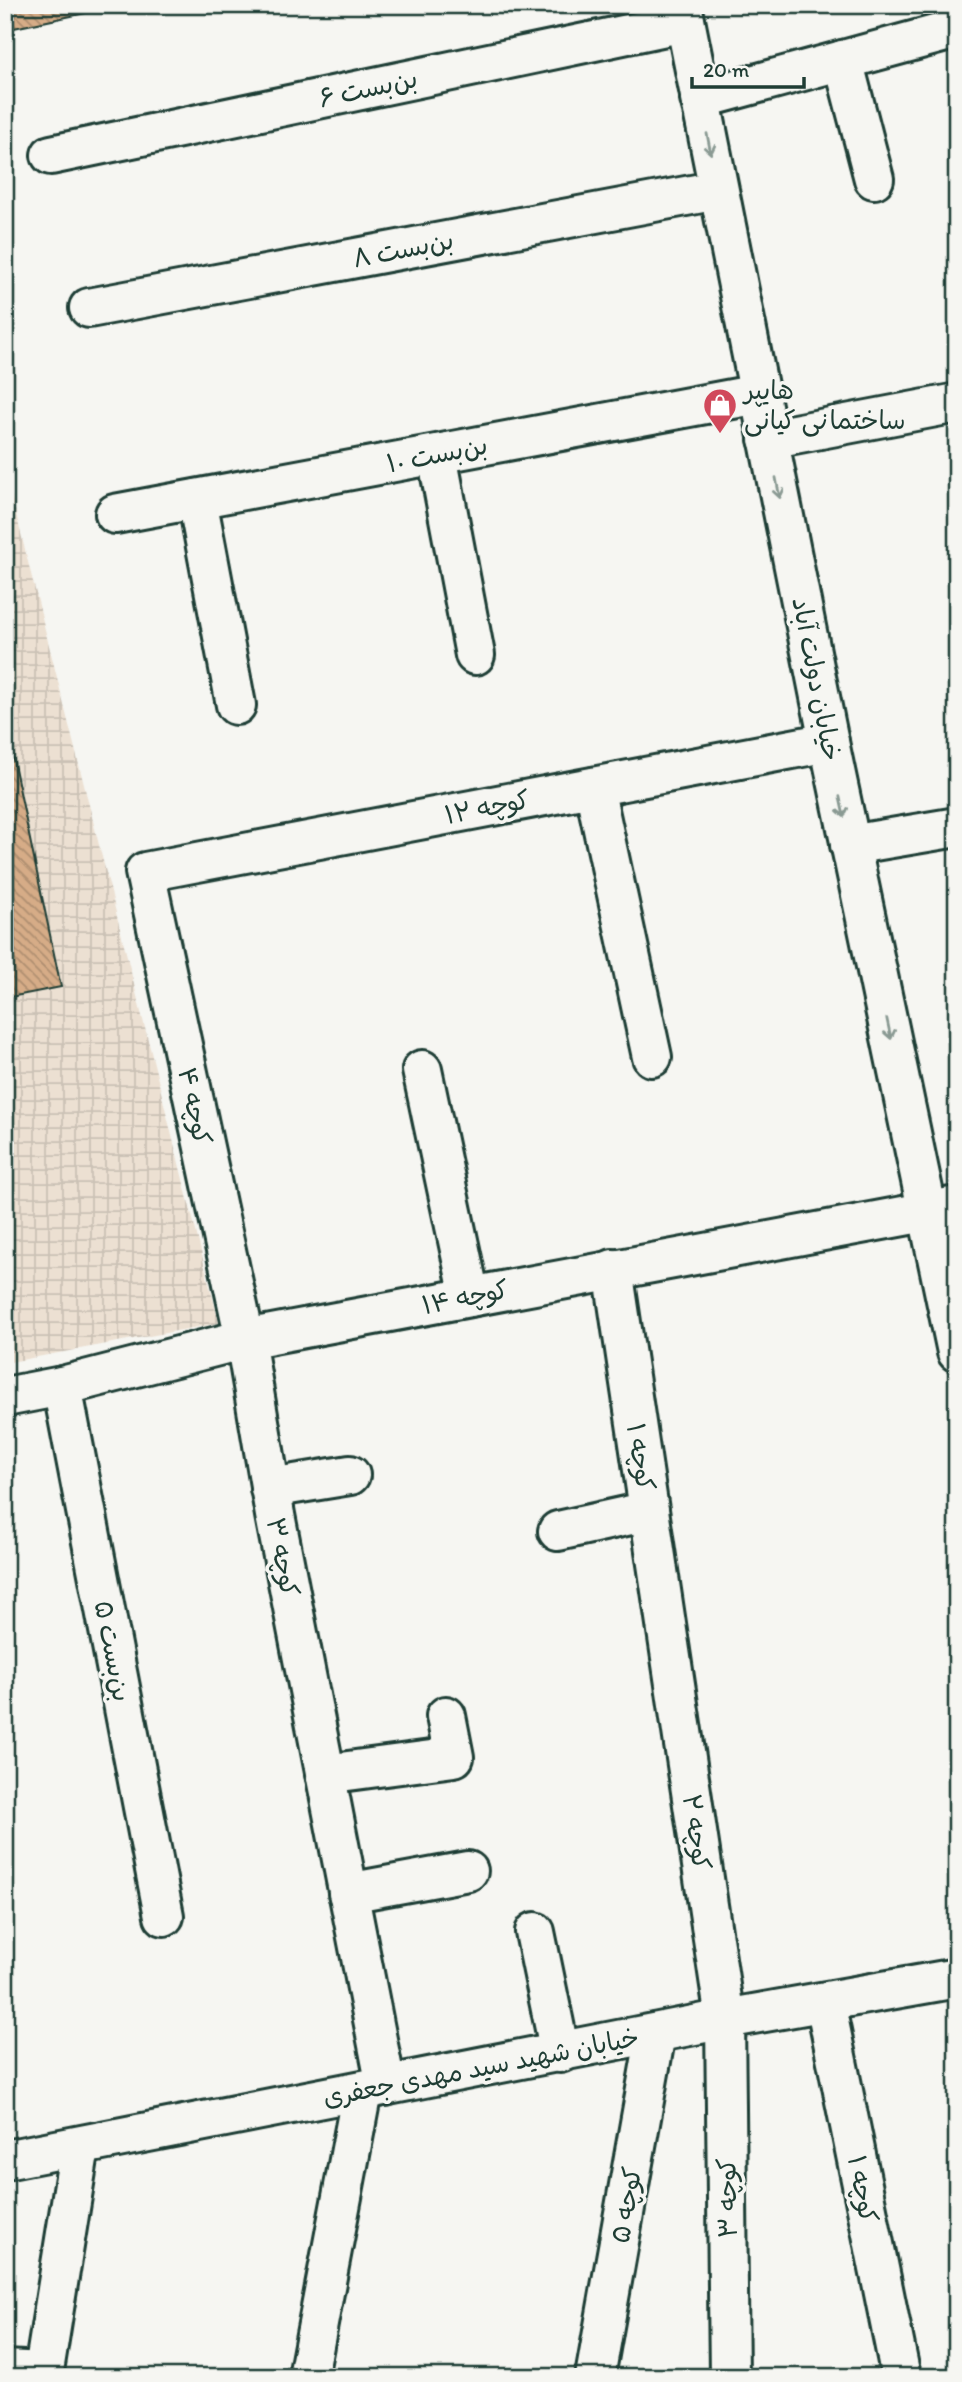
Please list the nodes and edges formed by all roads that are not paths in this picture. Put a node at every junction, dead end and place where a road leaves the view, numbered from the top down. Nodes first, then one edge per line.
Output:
1 (684, 13) edge
2 (957, 29) edge
3 (844, 60) junction
4 (700, 99) junction
5 (51, 155) dead end
6 (874, 179) dead end
7 (718, 190) junction
8 (89, 308) dead end
9 (759, 394) junction
10 (957, 403) edge
11 (768, 439) junction
12 (437, 454) junction
13 (197, 499) junction
14 (115, 514) dead end
15 (475, 655) dead end
16 (236, 705) dead end
17 (829, 742) junction
18 (594, 787) junction
19 (957, 827) edge
20 (850, 845) junction
21 (145, 872) joint
22 (652, 1057) dead end
23 (422, 1070) dead end
24 (942, 1208) edge
25 (613, 1269) junction
26 (470, 1297) junction
27 (245, 1339) junction
28 (957, 1352) edge
29 (62, 1386) junction
30 (5, 1397) edge
31 (351, 1475) dead end
32 (270, 1488) junction
33 (649, 1511) junction
34 (558, 1531) dead end
35 (669, 1645) joint
36 (446, 1716) dead end
37 (325, 1774) junction
38 (468, 1871) dead end
39 (348, 1893) junction
40 (164, 1916) dead end
41 (535, 1931) dead end
42 (957, 1978) edge
43 (825, 2002) junction
44 (725, 2020) junction
45 (656, 2033) junction
46 (561, 2053) junction
47 (374, 2088) junction
48 (80, 2146) junction
49 (5, 2160) edge
50 (5, 2370) edge
51 (43, 2374) edge
52 (308, 2377) edge
53 (595, 2377) edge
54 (729, 2377) edge
55 (901, 2377) edge

1 - 4 street, خیابان دولت آباد
1 - 5 street, بن‌بست ۶
2 - 3 street
3 - 4 street
3 - 6 street
4 -> 7 street, خیابان دولت آباد
7 - 8 street, بن‌بست ۸
7 - 9 street, خیابان دولت آباد
9 - 11 street, خیابان دولت آباد
9 - 12 street, بن‌بست ۱۰
10 - 11 street
11 -> 17 street, خیابان دولت آباد
12 - 13 street, بن‌بست ۱۰
12 - 15 street
13 - 14 street, بن‌بست ۱۰
13 - 16 street
17 - 18 street, کوچه ۱۲
17 -> 20 street, خیابان دولت آباد
18 - 21 street, کوچه ۱۲
18 - 22 street
19 - 20 street
20 -> 24 street, خیابان دولت آباد
21 - 27 street, کوچه ۴
23 - 26 street
24 - 25 street, کوچه ۱۴
24 - 28 street, خیابان دولت آباد
25 - 26 street, کوچه ۱۴
25 - 33 street, کوچه ۱
26 - 27 street, کوچه ۱۴
27 - 29 street, کوچه ۱۴
27 - 32 street, کوچه ۳
29 - 30 street, کوچه ۱۴
29 - 40 street, بن‌بست ۵
31 - 32 street
32 - 37 street, کوچه ۳
33 - 34 street
33 - 35 street, کوچه ۱
35 - 44 street, کوچه ۲
36 - 37 street
37 - 39 street, کوچه ۳
38 - 39 street
39 - 47 street, کوچه ۳
41 - 46 street
42 - 43 street, خیابان شهید سید مهدی جعفری
43 - 44 street, خیابان شهید سید مهدی جعفری
43 - 55 street, کوچه ۱
44 - 45 street, خیابان شهید سید مهدی جعفری
44 - 54 street, کوچه ۳
45 - 46 street, خیابان شهید سید مهدی جعفری
45 - 53 street, کوچه ۵
46 - 47 street, خیابان شهید سید مهدی جعفری
47 - 48 street, خیابان شهید سید مهدی جعفری
47 - 52 street
48 - 49 street, خیابان شهید سید مهدی جعفری
48 - 51 street
50 - 51 street

